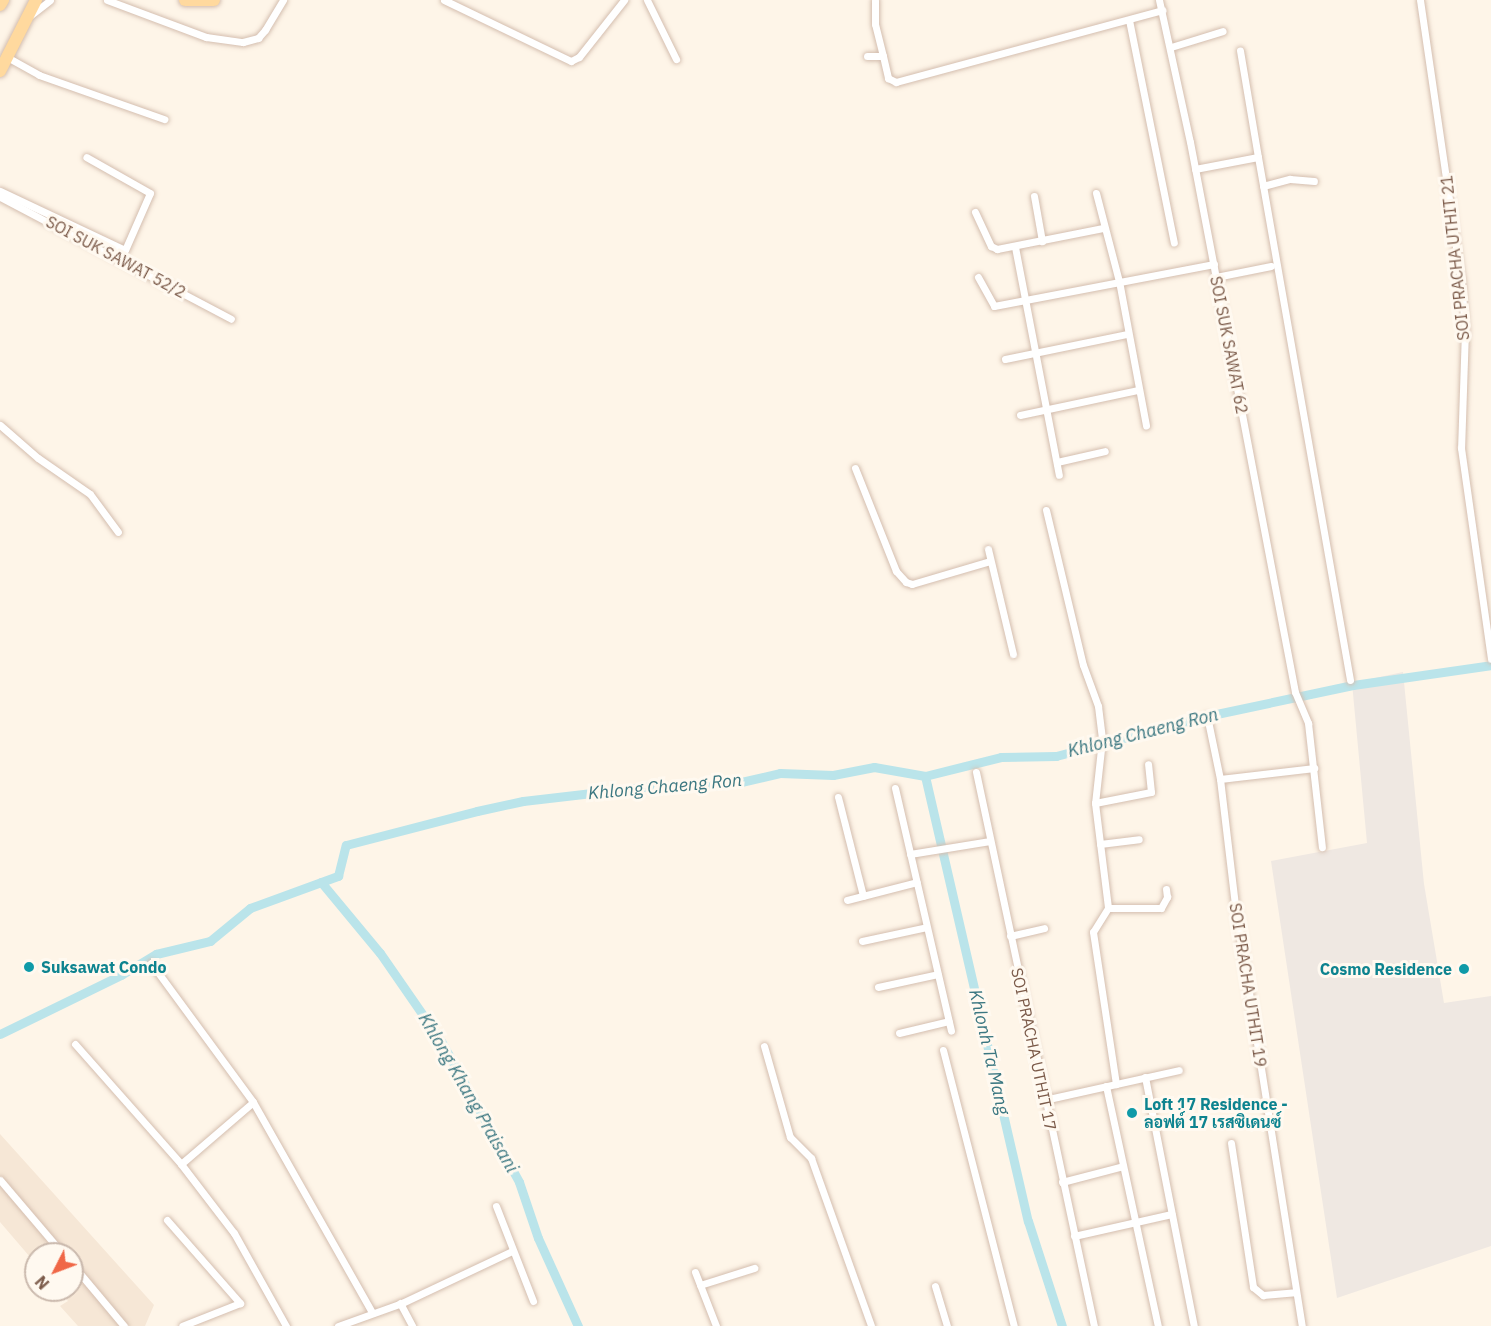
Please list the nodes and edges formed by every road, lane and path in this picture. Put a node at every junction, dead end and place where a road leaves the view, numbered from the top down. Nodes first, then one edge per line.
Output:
1 (3, 0) edge
2 (36, 0) edge
3 (50, 0) edge
4 (107, 0) edge
5 (185, 0) edge
6 (214, 0) edge
7 (282, 0) edge
8 (444, 0) edge
9 (624, 0) edge
10 (647, 0) edge
11 (875, 0) edge
12 (1159, 0) edge
13 (1420, 0) edge
14 (0, 5) edge
15 (1162, 10) junction
16 (27, 18) junction
17 (1129, 20) junction
18 (1223, 31) dead end
19 (1172, 47) junction
20 (1240, 51) dead end
21 (867, 56) dead end
22 (883, 56) junction
23 (7, 57) junction
24 (676, 59) dead end
25 (0, 71) edge
26 (164, 119) dead end
27 (86, 157) dead end
28 (1258, 157) junction
29 (1196, 169) junction
30 (1314, 181) dead end
31 (1263, 186) junction
32 (0, 191) edge
33 (1096, 193) dead end
34 (1034, 196) dead end
35 (0, 198) edge
36 (975, 212) dead end
37 (1103, 228) junction
38 (1042, 241) junction
39 (1174, 243) dead end
40 (1015, 247) junction
41 (1214, 264) junction
42 (1271, 266) dead end
43 (978, 277) dead end
44 (1216, 277) junction
45 (1119, 280) junction
46 (1024, 299) junction
47 (231, 319) dead end
48 (1127, 334) junction
49 (1035, 353) junction
50 (1005, 359) dead end
51 (1138, 390) junction
52 (1046, 409) junction
53 (1020, 415) dead end
54 (0, 424) edge
55 (1146, 425) dead end
56 (1105, 451) dead end
57 (1057, 462) junction
58 (855, 468) dead end
59 (1059, 475) dead end
60 (1046, 510) dead end
61 (118, 532) dead end
62 (987, 549) dead end
63 (990, 561) junction
64 (1013, 654) dead end
65 (1490, 658) edge
66 (1350, 680) dead end
67 (1207, 716) dead end
68 (1148, 764) dead end
69 (1314, 768) junction
70 (976, 772) dead end
71 (1220, 779) junction
72 (895, 788) dead end
73 (838, 797) dead end
74 (1095, 803) junction
75 (1139, 839) dead end
76 (990, 841) junction
77 (1101, 844) junction
78 (1322, 847) dead end
79 (910, 854) junction
80 (917, 882) junction
81 (1166, 889) dead end
82 (863, 896) junction
83 (847, 900) dead end
84 (1108, 908) junction
85 (927, 927) junction
86 (1044, 928) dead end
87 (1010, 936) junction
88 (862, 941) dead end
89 (151, 963) dead end
90 (938, 974) junction
91 (878, 987) dead end
92 (949, 1021) junction
93 (951, 1031) dead end
94 (899, 1033) dead end
95 (75, 1044) dead end
96 (764, 1046) dead end
97 (943, 1050) dead end
98 (1179, 1070) dead end
99 (1145, 1077) junction
100 (1116, 1084) junction
101 (1106, 1086) junction
102 (1044, 1100) junction
103 (253, 1102) junction
104 (1231, 1143) dead end
105 (181, 1164) junction
106 (1123, 1166) junction
107 (0, 1180) edge
108 (1062, 1182) junction
109 (496, 1206) dead end
110 (1172, 1214) junction
111 (168, 1220) dead end
112 (1136, 1222) junction
113 (1074, 1236) junction
114 (53, 1242) edge
115 (512, 1251) junction
116 (754, 1268) dead end
117 (695, 1272) dead end
118 (84, 1278) edge
119 (700, 1285) junction
120 (935, 1286) dead end
121 (1295, 1292) junction
122 (533, 1301) dead end
123 (400, 1304) junction
124 (372, 1312) junction
125 (124, 1326) edge
126 (182, 1326) edge
127 (286, 1326) edge
128 (338, 1326) edge
129 (412, 1326) edge
130 (716, 1326) edge
131 (871, 1326) edge
132 (947, 1326) edge
133 (1014, 1326) edge
134 (1094, 1326) edge
135 (1158, 1326) edge
136 (1194, 1326) edge
137 (1302, 1326) edge

1 - 14 main road
2 - 16 main road
3 - 16 street
4 - 7 street
5 - 6 main road
8 - 9 street
10 - 24 street
11 - 22 street
12 - 15 street, SOI SUK SAWAT 62
13 - 65 street, SOI PRACHA UTHIT 21
15 - 17 street
15 - 19 street, SOI SUK SAWAT 62
16 - 23 main road
17 - 22 street
17 - 39 street
18 - 19 street
19 - 29 street, SOI SUK SAWAT 62
20 - 28 street
21 - 22 street
23 - 25 main road
23 - 26 street
27 - 32 street
28 - 29 street
28 - 31 street
29 - 41 street, SOI SUK SAWAT 62
30 - 31 street
31 - 66 street
33 - 37 street
34 - 38 street
35 - 47 street, SOI SUK SAWAT 52/2
36 - 40 street
37 - 38 street
37 - 45 street
38 - 40 street
40 - 46 street
41 - 44 street, SOI SUK SAWAT 62
41 - 45 street
42 - 44 street
43 - 46 street
44 - 69 street, SOI SUK SAWAT 62
45 - 46 street
45 - 48 street
46 - 49 street
48 - 49 street
48 - 51 street
49 - 50 street
49 - 52 street
51 - 52 street
51 - 55 street
52 - 53 street
52 - 57 street
54 - 61 street
56 - 57 street
57 - 59 street
58 - 63 street
60 - 74 street
62 - 63 street
63 - 64 street
67 - 71 street, SOI PRACHA UTHIT 19
68 - 74 street
69 - 71 street
69 - 78 street, SOI SUK SAWAT 62
70 - 76 street, SOI PRACHA UTHIT 17
71 - 121 street, SOI PRACHA UTHIT 19
72 - 79 street
73 - 82 street
74 - 77 street
75 - 77 street
76 - 79 street
76 - 87 street, SOI PRACHA UTHIT 17
77 - 84 street
79 - 80 street
80 - 82 street
80 - 85 street
81 - 84 street
82 - 83 street
84 - 100 street
85 - 88 street
85 - 90 street
86 - 87 street
87 - 102 street, SOI PRACHA UTHIT 17
89 - 103 street
90 - 91 street
90 - 92 street
92 - 93 street
92 - 94 street
95 - 105 street
96 - 131 street
97 - 133 street
98 - 99 street
99 - 100 street
99 - 110 street
100 - 101 street
101 - 102 street
101 - 106 street
102 - 108 street, SOI PRACHA UTHIT 17
103 - 105 street
103 - 124 street
104 - 121 street
105 - 127 street
106 - 108 street
106 - 112 street
107 - 114 street
108 - 113 street, SOI PRACHA UTHIT 17
109 - 115 street
110 - 112 street
110 - 136 street
111 - 126 street
112 - 113 street
112 - 135 street
113 - 134 street, SOI PRACHA UTHIT 17
115 - 122 street
115 - 123 street
116 - 119 street
117 - 119 street
118 - 125 street
119 - 130 street
120 - 132 street
121 - 137 street, SOI PRACHA UTHIT 19
123 - 124 street
123 - 129 street
124 - 128 street

